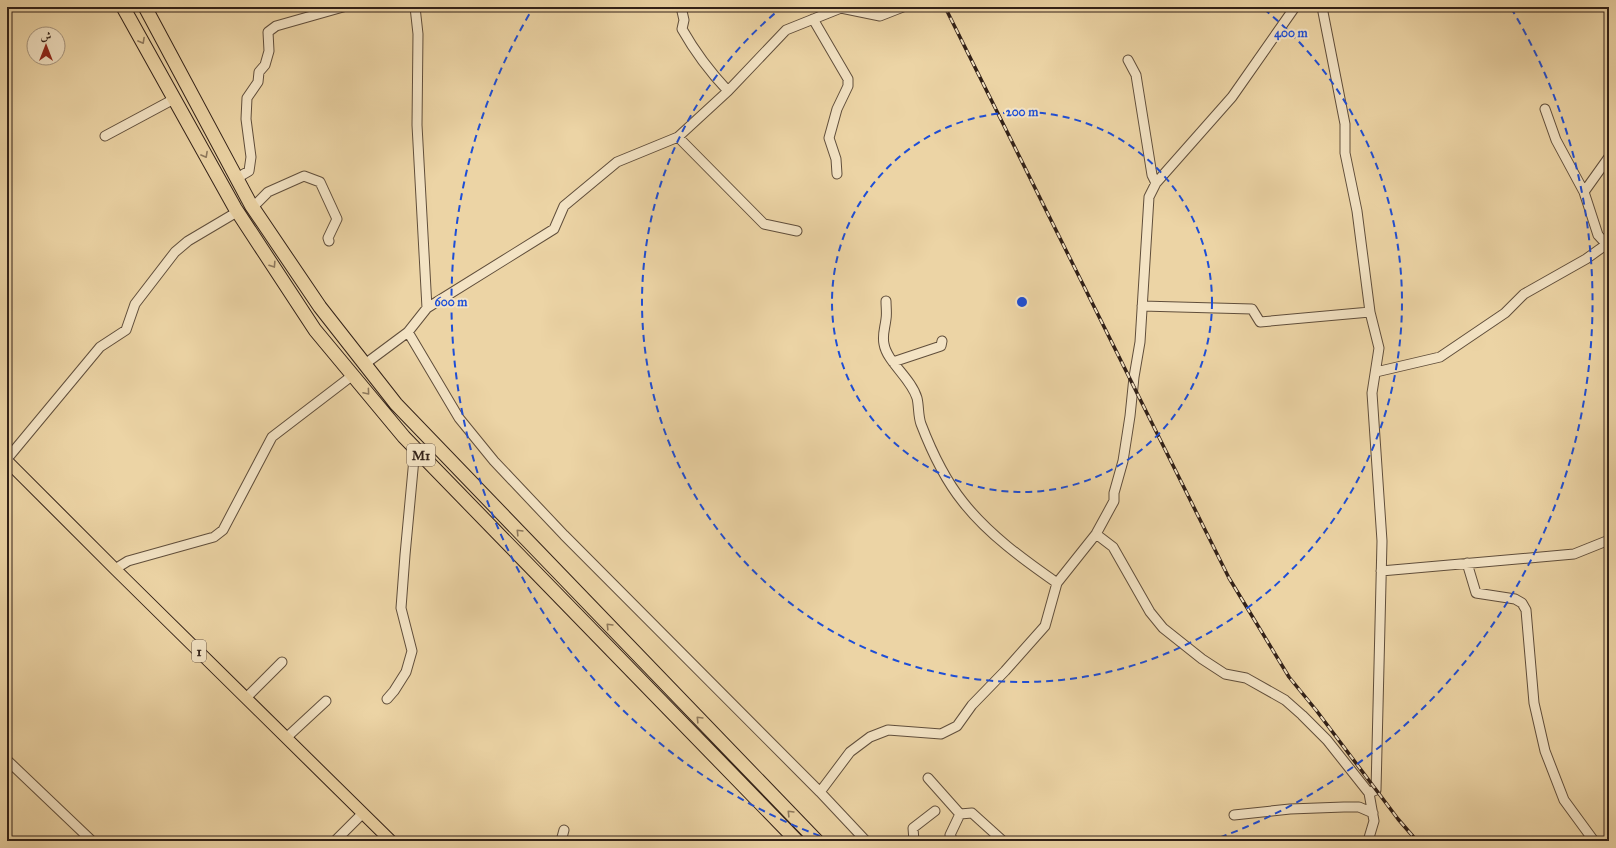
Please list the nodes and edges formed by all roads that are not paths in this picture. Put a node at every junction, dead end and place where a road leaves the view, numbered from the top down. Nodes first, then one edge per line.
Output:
1 (123, 7) edge
2 (145, 7) edge
3 (343, 7) edge
4 (415, 7) edge
5 (680, 7) edge
6 (841, 7) edge
7 (903, 7) edge
8 (1295, 7) edge
9 (1322, 7) edge
10 (813, 19) junction
11 (1128, 60) dead end
12 (728, 91) junction
13 (174, 99) junction
14 (1545, 109) dead end
15 (105, 136) dead end
16 (678, 138) junction
17 (1609, 157) edge
18 (837, 174) dead end
19 (237, 178) junction
20 (1156, 182) junction
21 (1584, 192) junction
22 (253, 207) junction
23 (237, 212) junction
24 (797, 231) dead end
25 (329, 241) dead end
26 (1608, 246) edge
27 (886, 301) dead end
28 (1142, 306) junction
29 (427, 308) junction
30 (1370, 312) junction
31 (408, 332) junction
32 (942, 342) dead end
33 (893, 362) junction
34 (365, 364) junction
35 (1376, 372) junction
36 (353, 375) junction
37 (414, 448) junction
38 (7, 460) edge
39 (1096, 534) junction
40 (1609, 540) edge
41 (1467, 563) junction
42 (115, 569) junction
43 (1382, 571) junction
44 (1057, 583) junction
45 (282, 662) dead end
46 (246, 698) junction
47 (387, 699) dead end
48 (326, 701) dead end
49 (286, 738) junction
50 (7, 760) edge
51 (928, 778) dead end
52 (820, 792) junction
53 (1369, 793) junction
54 (935, 811) dead end
55 (363, 812) junction
56 (1373, 813) junction
57 (960, 814) junction
58 (1234, 815) dead end
59 (564, 830) dead end
60 (390, 839) edge
61 (92, 841) edge
62 (335, 841) edge
63 (561, 841) edge
64 (797, 841) edge
65 (817, 841) edge
66 (866, 841) edge
67 (914, 841) edge
68 (953, 841) edge
69 (1003, 841) edge
70 (1368, 841) edge
71 (1594, 841) edge

1 -> 13 highway, M1
2 - 19 highway, M1
3 - 19 street
4 - 29 street
5 - 12 street
6 - 7 street
6 - 10 street
8 - 20 street
9 - 30 street
10 - 12 street
10 - 18 street
11 - 20 street
12 - 16 street
13 - 15 street
13 -> 23 highway, M1
14 - 21 street
16 - 24 street
16 - 29 street
17 - 21 street
19 - 22 highway, M1
20 - 28 street
21 - 26 street
22 - 25 street
22 - 34 highway, M1
23 -> 36 highway, M1
23 - 38 street
26 - 35 street
27 - 33 street
28 - 30 street
28 - 39 street
29 - 31 street
30 - 35 street
31 - 34 street
31 - 52 street
32 - 33 street
33 - 44 street
65 -> 34 highway, M1
35 - 43 street
36 -> 37 highway, M1
36 - 42 street
37 - 47 street
37 - 64 highway, M1
38 - 42 main road, 1
39 - 44 street
39 - 53 street
40 - 41 street
41 - 43 street
41 - 71 street
42 - 46 main road, 1
43 - 53 street
44 - 52 street
45 - 46 street
46 - 49 main road, 1
48 - 49 street
49 - 55 main road, 1
50 - 61 street
51 - 57 street
52 - 66 street
53 - 56 street
54 - 67 street
55 - 60 main road, 1
55 - 62 street
56 - 58 street
56 - 70 street
57 - 68 street
57 - 69 street
59 - 63 street

